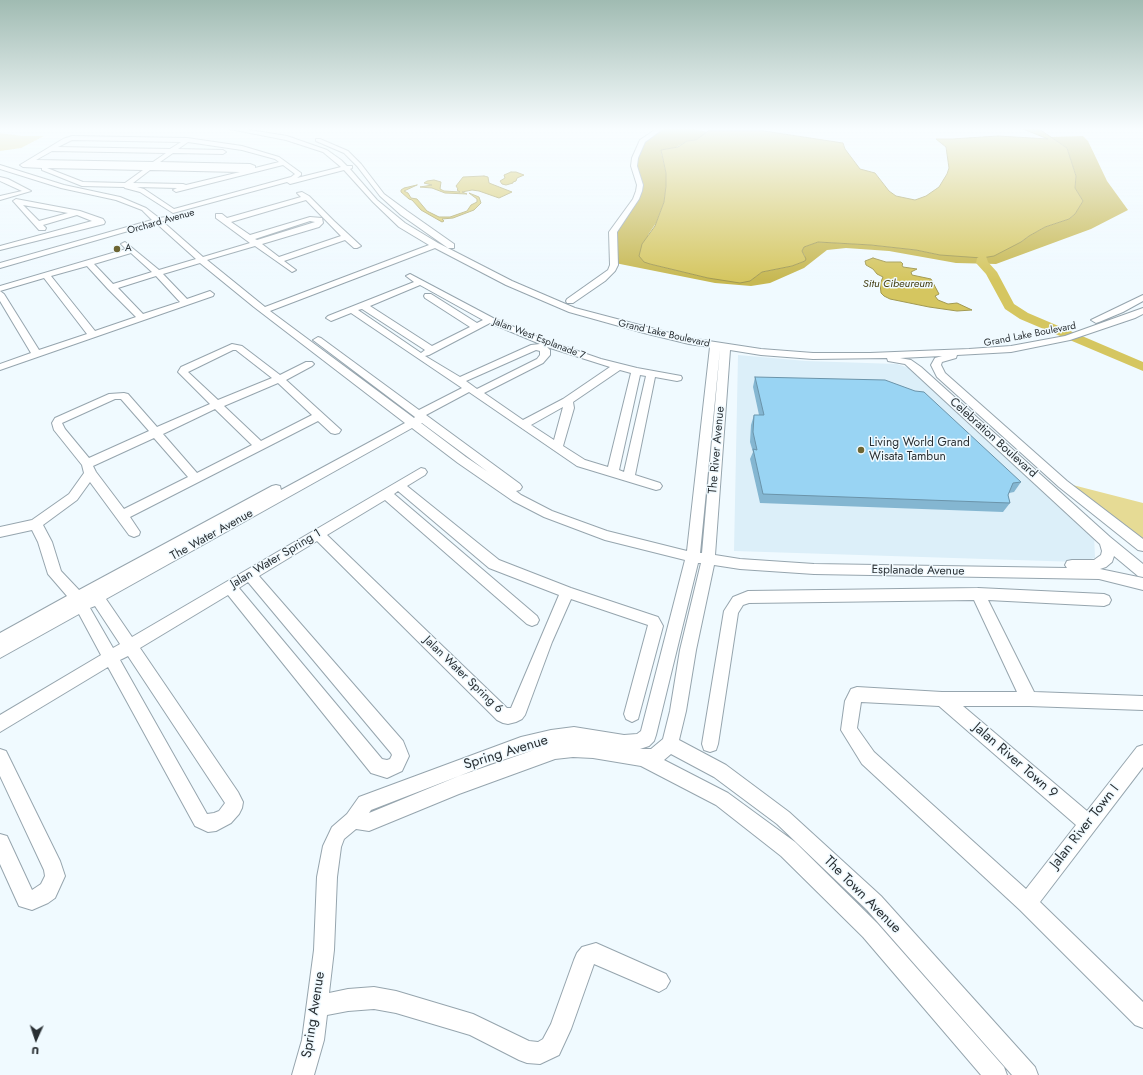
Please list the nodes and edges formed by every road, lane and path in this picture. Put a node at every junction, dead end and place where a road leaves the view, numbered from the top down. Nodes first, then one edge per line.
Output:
1 (4, 179) edge
2 (39, 179) edge
3 (69, 179) edge
4 (134, 179) edge
5 (221, 179) edge
6 (286, 179) edge
7 (313, 179) edge
8 (355, 179) edge
9 (370, 179) edge
10 (638, 179) edge
11 (128, 184) junction
12 (183, 186) dead end
13 (135, 188) junction
14 (142, 190) junction
15 (299, 192) dead end
16 (168, 193) dead end
17 (160, 195) dead end
18 (37, 196) dead end
19 (120, 197) junction
20 (153, 197) junction
21 (0, 198) edge
22 (308, 198) junction
23 (16, 201) junction
24 (0, 205) edge
25 (77, 213) junction
26 (219, 216) dead end
27 (165, 220) junction
28 (228, 223) junction
29 (37, 224) junction
30 (44, 229) dead end
31 (428, 230) junction
32 (415, 234) junction
33 (250, 238) junction
34 (348, 239) junction
35 (0, 240) edge
36 (426, 241) junction
37 (124, 243) dead end
38 (258, 244) junction
39 (435, 245) junction
40 (357, 246) dead end
41 (454, 247) junction
42 (3, 248) edge
43 (132, 250) junction
44 (445, 251) junction
45 (36, 257) junction
46 (207, 259) junction
47 (88, 262) junction
48 (281, 262) junction
49 (0, 266) edge
50 (0, 269) edge
51 (292, 270) dead end
52 (158, 273) junction
53 (46, 275) junction
54 (410, 276) dead end
55 (236, 277) dead end
56 (421, 282) junction
57 (412, 286) junction
58 (111, 287) junction
59 (0, 289) edge
60 (0, 294) edge
61 (210, 294) dead end
62 (1143, 298) edge
63 (570, 301) junction
64 (185, 302) junction
65 (265, 305) junction
66 (364, 306) junction
67 (352, 310) junction
68 (1143, 311) edge
69 (140, 317) junction
70 (331, 318) dead end
71 (490, 320) junction
72 (477, 327) junction
73 (92, 334) junction
74 (720, 346) junction
75 (432, 350) junction
76 (969, 352) junction
77 (37, 354) junction
78 (419, 356) junction
79 (870, 356) junction
80 (309, 364) dead end
81 (619, 366) junction
82 (0, 367) edge
83 (636, 371) junction
84 (651, 374) junction
85 (677, 378) dead end
86 (279, 379) junction
87 (459, 381) junction
88 (473, 390) junction
89 (959, 392) junction
90 (567, 400) junction
91 (218, 404) junction
92 (319, 416) junction
93 (416, 417) junction
94 (974, 421) junction
95 (523, 425) junction
96 (335, 430) dead end
97 (156, 433) junction
98 (259, 446) junction
99 (557, 447) junction
100 (89, 468) junction
101 (422, 472) dead end
102 (612, 473) junction
103 (195, 478) junction
104 (629, 478) junction
105 (400, 486) junction
106 (656, 486) dead end
107 (386, 494) junction
108 (122, 516) junction
109 (36, 524) junction
110 (0, 532) edge
111 (134, 532) dead end
112 (318, 534) junction
113 (1105, 541) junction
114 (1139, 543) edge
115 (704, 556) junction
116 (729, 560) junction
117 (1143, 572) edge
118 (250, 575) junction
119 (1143, 584) edge
120 (230, 587) junction
121 (567, 592) junction
122 (95, 594) junction
123 (978, 594) junction
124 (1104, 600) dead end
125 (79, 603) junction
126 (532, 620) dead end
127 (0, 640) edge
128 (131, 646) junction
129 (0, 651) edge
130 (111, 658) junction
131 (942, 699) junction
132 (1029, 699) junction
133 (1143, 703) edge
134 (632, 714) dead end
135 (0, 724) edge
136 (670, 744) junction
137 (710, 744) dead end
138 (1143, 753) edge
139 (0, 757) edge
140 (643, 758) junction
141 (354, 820) junction
142 (1087, 823) junction
143 (0, 843) edge
144 (1027, 903) junction
145 (659, 981) dead end
146 (317, 1006) junction
147 (1143, 1017) edge
148 (303, 1075) edge
149 (996, 1075) edge
150 (1027, 1075) edge

1 - 21 street
2 - 19 street
3 - 11 street
4 - 11 street
5 - 16 street
6 - 20 street
7 - 27 street, Orchard Avenue
8 - 32 street, Grand Lake Boulevard
9 - 31 street, Grand Lake Boulevard
10 - 63 street
11 - 12 street
11 - 13 street
13 - 14 street
13 - 19 street
14 - 19 street
14 - 20 street
15 - 22 street
17 - 20 street
18 - 23 street
19 - 27 street
22 - 28 street
22 - 34 street
23 - 24 street
23 - 25 street
23 - 29 street
25 - 29 street
25 - 42 street
26 - 28 street
27 - 45 street, Orchard Avenue
27 - 46 street
28 - 33 street
29 - 30 street
31 - 32 street
31 - 41 street, Grand Lake Boulevard
32 - 36 street, Grand Lake Boulevard
33 - 38 street
33 - 38 street
34 - 40 street
34 - 48 street
35 - 42 street
36 - 39 street, Grand Lake Boulevard
36 - 65 street
37 - 43 street
38 - 46 street
38 - 48 street
39 - 44 street, Grand Lake Boulevard
39 - 65 street
41 - 44 street
41 - 63 street, Grand Lake Boulevard
43 - 47 street
43 - 52 street
44 - 74 street, Grand Lake Boulevard
45 - 49 street, Orchard Avenue
45 - 50 street, Orchard Avenue
46 - 52 street
46 - 55 street
46 - 65 street, Esplanade Avenue
47 - 53 street
47 - 58 street
48 - 51 street
52 - 58 street
52 - 64 street
53 - 59 street
53 - 73 street
54 - 56 street, Jalan West Esplanade 7
56 - 57 street
56 - 71 street, Jalan West Esplanade 7
57 - 66 street
57 - 72 street
58 - 69 street
60 - 77 street
61 - 64 street
62 - 63 street, Grand Lake Boulevard
64 - 69 street
65 - 93 street, Esplanade Avenue
66 - 67 street
66 - 75 street
67 - 70 street
67 - 78 street
68 - 76 street, Grand Lake Boulevard
69 - 73 street
71 - 72 street
71 - 81 street, Jalan West Esplanade 7
72 - 75 street
73 - 77 street
74 - 79 street, Grand Lake Boulevard
74 - 115 street, The River Avenue
75 - 78 street
76 - 79 street, Grand Lake Boulevard
76 - 89 street, Celebration Boulevard
77 - 82 street
78 - 87 street
79 - 94 street, Celebration Boulevard
80 - 86 street
81 - 83 street, Jalan West Esplanade 7
81 - 90 street
83 - 84 street, Jalan West Esplanade 7
83 - 102 street
84 - 85 street, Jalan West Esplanade 7
84 - 104 street
86 - 91 street
86 - 91 street
86 - 92 street
87 - 88 street
87 - 88 street, The Water Avenue
88 - 93 street, The Water Avenue
88 - 95 street
89 - 94 street
89 - 114 street, Celebration Boulevard
90 - 95 street
90 - 99 street
91 - 97 street
91 - 98 street
92 - 96 street
92 - 98 street
93 - 115 street, Esplanade Avenue
93 - 122 street, The Water Avenue
94 - 113 street, Celebration Boulevard
95 - 99 street
97 - 100 street
97 - 100 street
97 - 103 street
98 - 103 street
99 - 102 street
100 - 108 street
100 - 109 street
101 - 105 street, Jalan Water Spring 1
102 - 104 street
103 - 108 street
104 - 106 street
105 - 107 street, Jalan Water Spring 1
105 - 121 street
107 - 112 street, Jalan Water Spring 1
107 - 126 street
108 - 111 street
109 - 110 street
109 - 125 street
112 - 118 street, Jalan Water Spring 1
112 - 121 street, Jalan Water Spring 6
113 - 116 street, Esplanade Avenue
113 - 117 street, Celebration Boulevard
115 - 116 street, Esplanade Avenue
115 - 136 street
115 - 141 street, Spring Avenue
116 - 119 street, Esplanade Avenue
118 - 120 street, Jalan Water Spring 1
118 - 120 street
120 - 128 street, Jalan Water Spring 1
121 - 134 street
122 - 125 street, The Water Avenue
122 - 128 street
123 - 124 street
123 - 132 street
123 - 137 street
125 - 127 street, The Water Avenue
125 - 129 street, The Water Avenue
125 - 130 street
128 - 130 street, Jalan Water Spring 1
128 - 130 street
130 - 135 street, Jalan Water Spring 1
131 - 132 street
131 - 142 street, Jalan River Town 9
131 - 144 street
132 - 133 street
136 - 140 street
136 - 150 street, The Town Avenue
138 - 142 street, Jalan River Town I
139 - 143 street
140 - 141 street, Spring Avenue
140 - 149 street, The Town Avenue
141 - 146 street, Spring Avenue
142 - 144 street, Jalan River Town I
144 - 147 street
145 - 146 street
146 - 148 street, Spring Avenue

